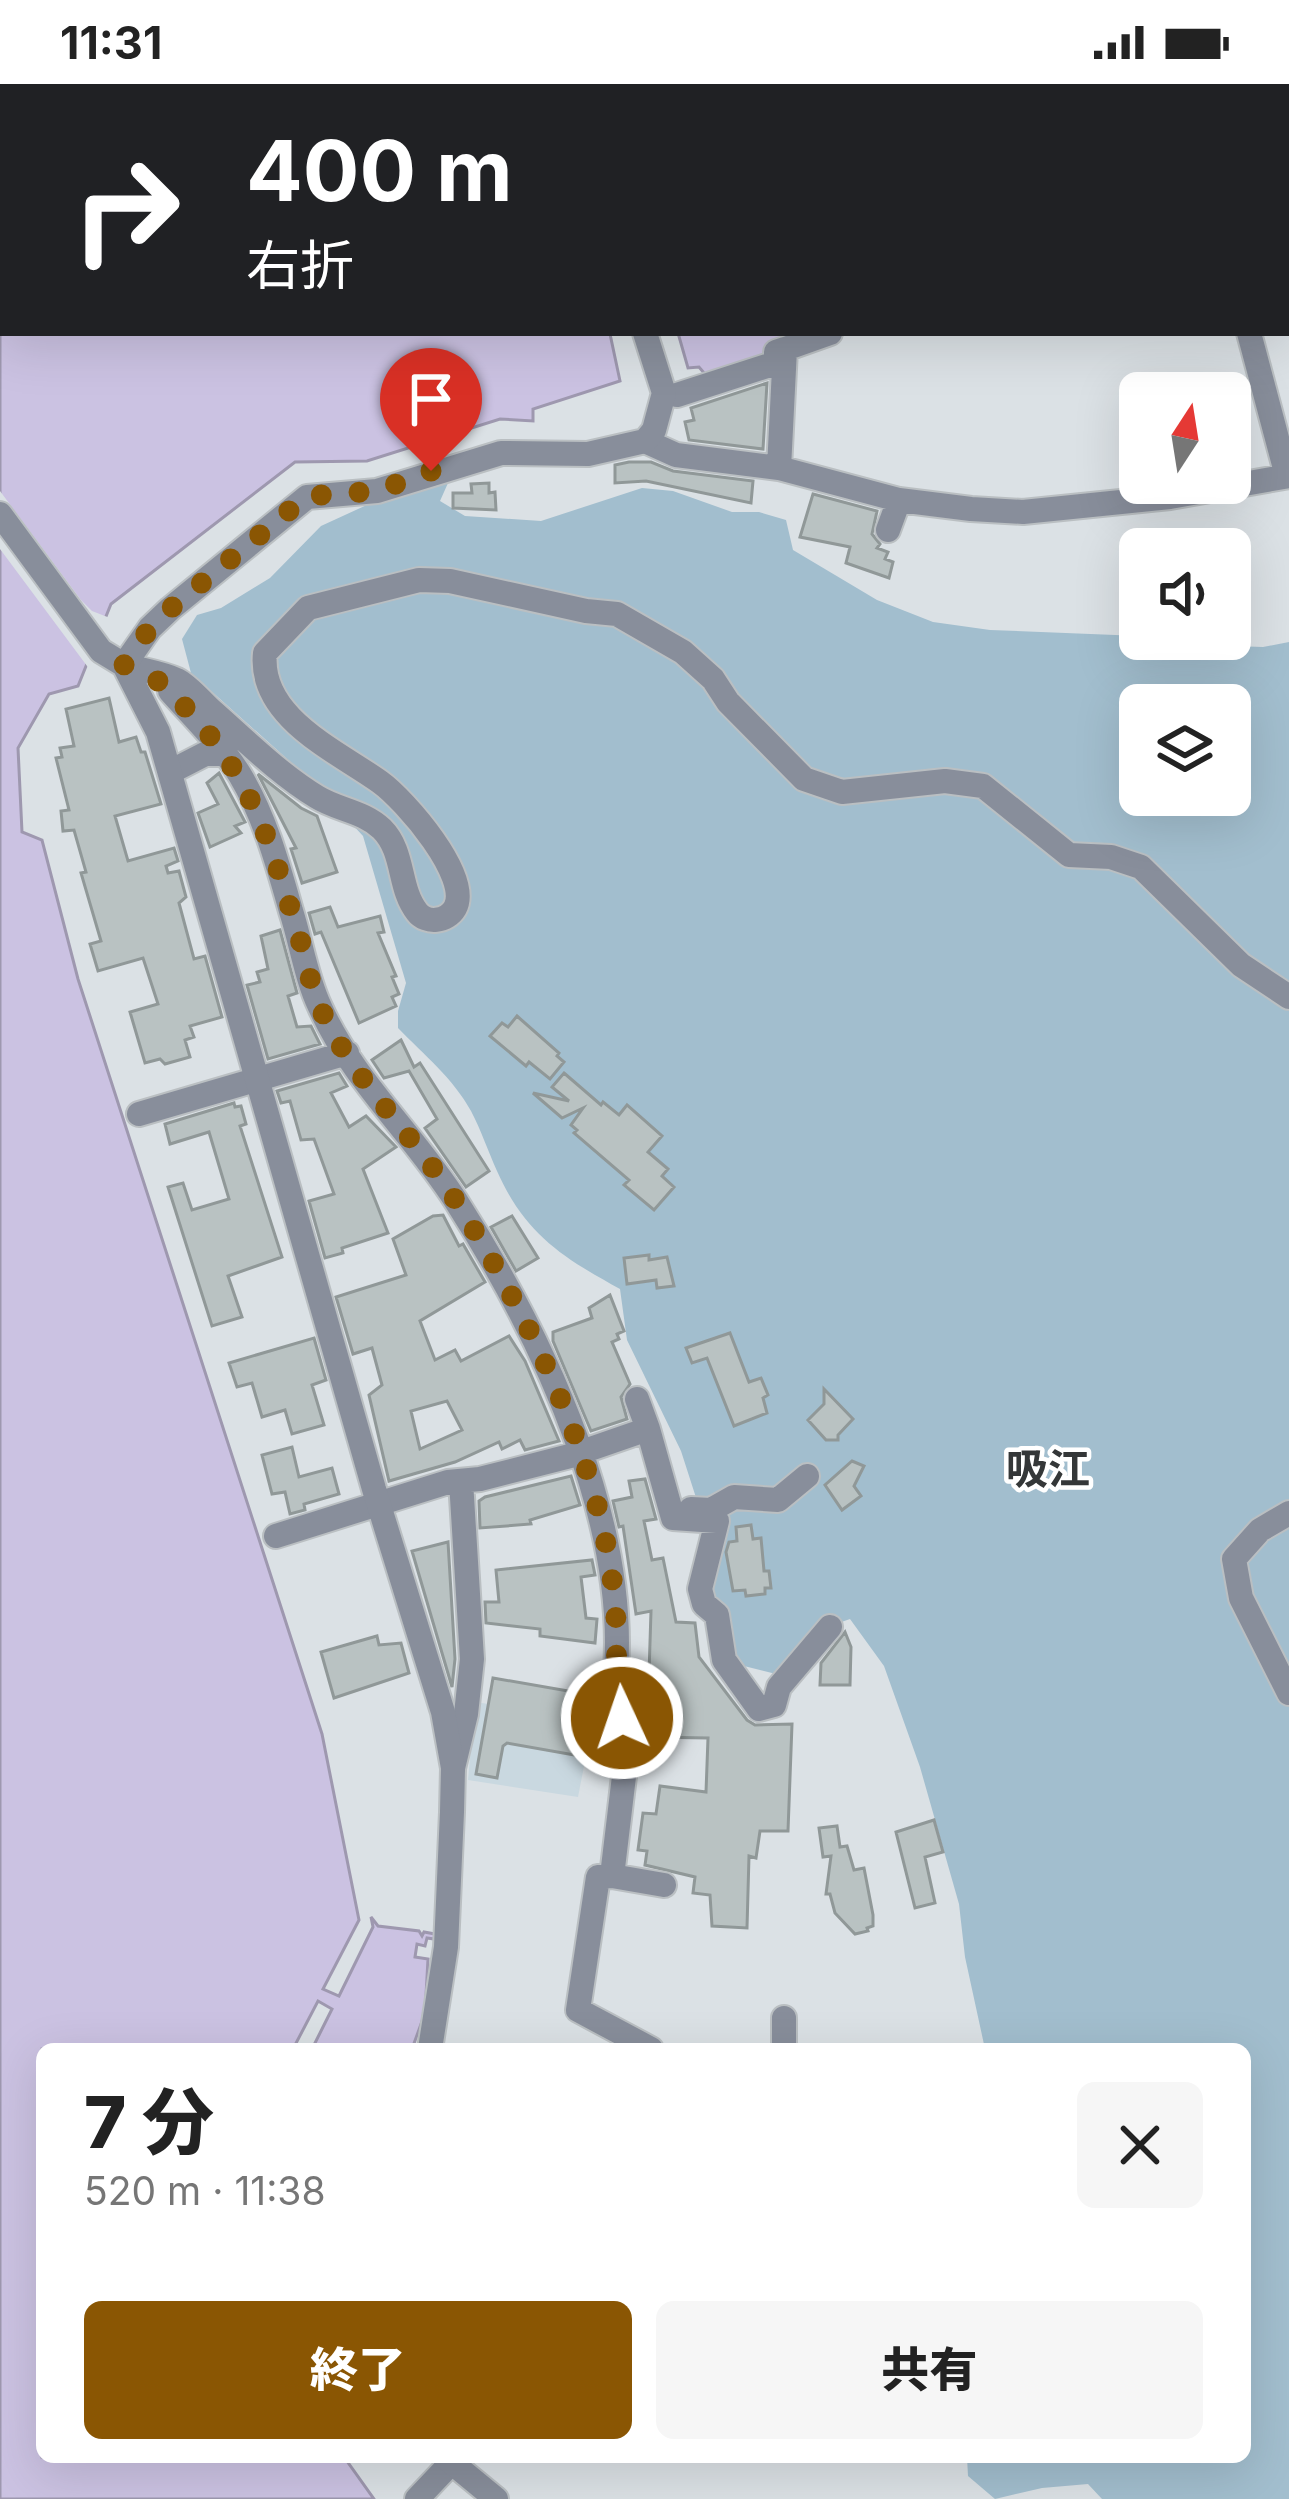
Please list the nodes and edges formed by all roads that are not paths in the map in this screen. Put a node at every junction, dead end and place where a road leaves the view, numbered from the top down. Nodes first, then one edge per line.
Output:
1 (646, 336) edge
2 (821, 336) edge
3 (1250, 336) edge
4 (784, 349) junction
5 (677, 395) dead end
6 (645, 441) junction
7 (779, 468) junction
8 (1288, 476) edge
9 (898, 500) junction
10 (0, 514) edge
11 (888, 530) dead end
12 (124, 665) junction
13 (154, 675) junction
14 (225, 754) junction
15 (170, 772) junction
16 (1289, 997) edge
17 (347, 1053) junction
18 (256, 1079) junction
19 (139, 1114) dead end
20 (638, 1399) dead end
21 (648, 1429) junction
22 (584, 1452) junction
23 (807, 1477) dead end
24 (461, 1481) junction
25 (379, 1504) junction
26 (671, 1509) junction
27 (1289, 1513) edge
28 (276, 1536) dead end
29 (830, 1628) dead end
30 (1289, 1693) edge
31 (452, 1768) junction
32 (612, 1876) junction
33 (664, 1885) dead end
34 (784, 2018) dead end
35 (431, 2043) edge
36 (640, 2043) edge
37 (784, 2043) edge
38 (446, 2463) edge
39 (452, 2463) edge
40 (417, 2499) edge
41 (496, 2499) edge

1 - 6 street
2 - 4 street
3 - 8 street
4 - 5 street
4 - 7 street
6 - 7 street
6 - 12 street
7 - 9 street
8 - 9 street
9 - 11 street
10 - 12 street
12 - 13 street
12 - 15 street
13 - 14 street
13 - 16 street
14 - 15 street
14 - 17 street
15 - 18 street
17 - 18 street
17 - 22 street
18 - 19 street
18 - 25 street
20 - 21 street
21 - 22 street
21 - 26 street
22 - 24 street
22 - 32 street
23 - 26 street
24 - 25 street
24 - 31 street
25 - 28 street
25 - 31 street
26 - 29 street
27 - 30 street
31 - 35 street
32 - 33 street
32 - 36 street
34 - 37 street
38 - 40 street
39 - 41 street

